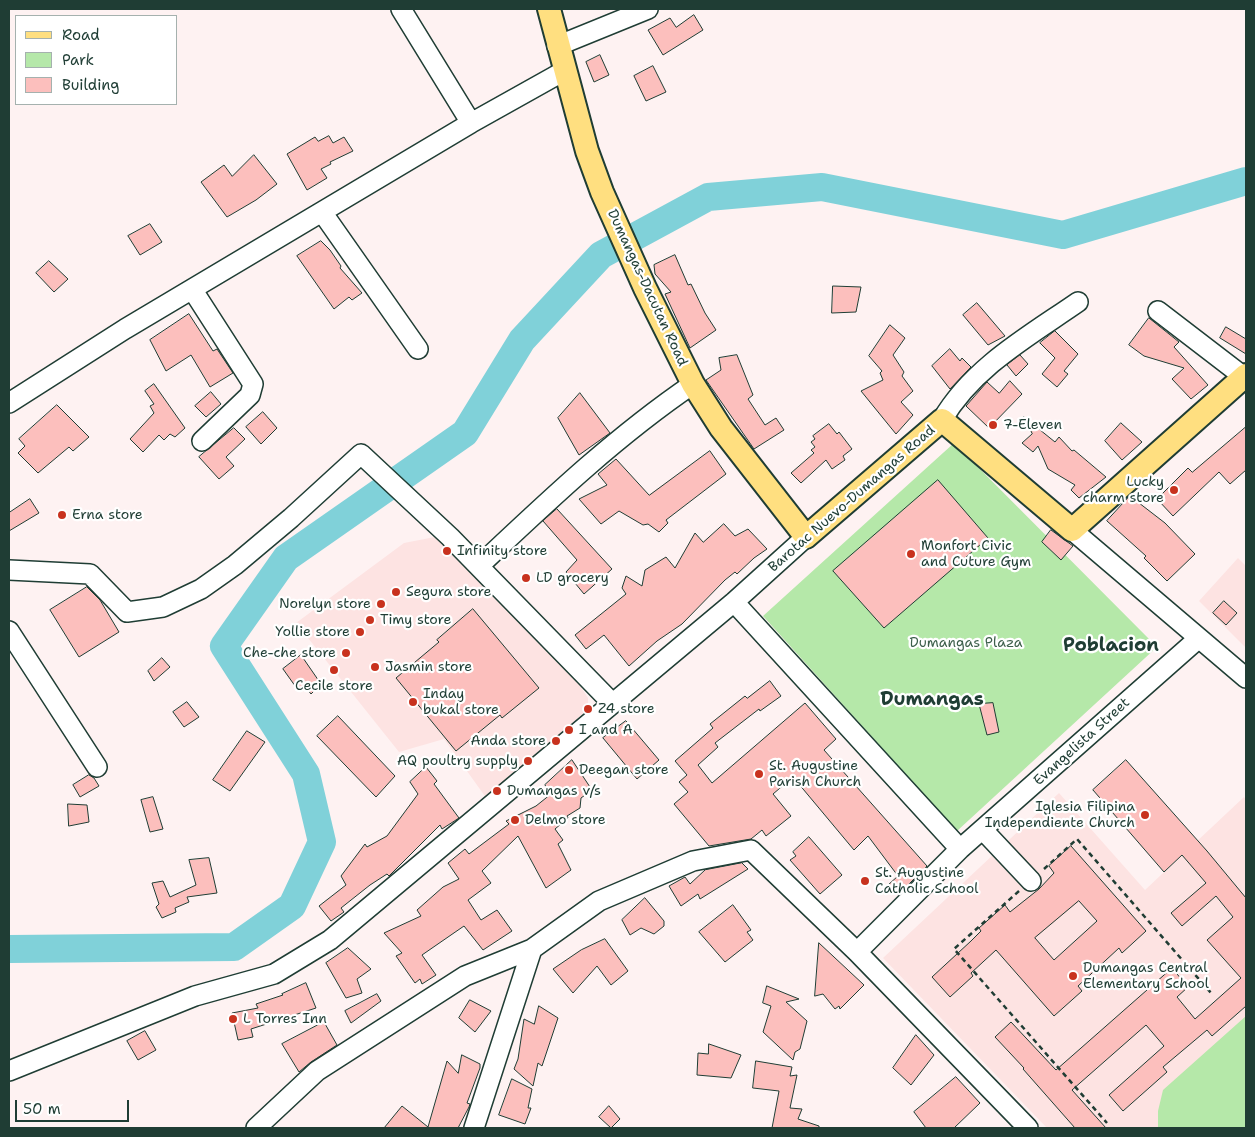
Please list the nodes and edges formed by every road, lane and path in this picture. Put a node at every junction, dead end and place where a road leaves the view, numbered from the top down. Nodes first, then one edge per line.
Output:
1 (401, 9) edge
2 (549, 9) edge
3 (648, 9) edge
4 (557, 46) junction
5 (564, 71) junction
6 (471, 123) junction
7 (322, 212) junction
8 (192, 289) junction
9 (1078, 302) dead end
10 (1158, 311) dead end
11 (418, 349) dead end
12 (1245, 376) edge
13 (693, 384) junction
14 (9, 403) edge
15 (942, 420) junction
16 (202, 441) dead end
17 (1072, 530) junction
18 (806, 537) junction
19 (478, 566) junction
20 (9, 570) edge
21 (734, 602) junction
22 (9, 631) edge
23 (1199, 638) junction
24 (1246, 678) edge
25 (612, 703) junction
26 (97, 767) dead end
27 (983, 830) junction
28 (960, 849) junction
29 (1032, 881) junction
30 (532, 949) junction
31 (857, 952) junction
32 (1210, 993) dead end
33 (9, 1071) edge
34 (1107, 1123) dead end
35 (256, 1128) edge
36 (474, 1128) edge
37 (1028, 1128) edge

1 - 6 street
2 - 4 main road, Dumangas-Dacutan Road
3 - 4 street
4 - 5 main road, Dumangas-Dacutan Road
5 - 6 street
5 - 13 main road, Dumangas-Dacutan Road
6 - 7 street
7 - 8 street
7 - 11 street
8 - 14 street
8 - 16 street
9 - 15 street
10 - 12 street
12 - 17 main road
13 - 18 main road, Dumangas-Dacutan Road
13 - 19 street
15 - 17 main road, Barotac Nuevo-Dumangas Road
15 - 18 main road, Barotac Nuevo-Dumangas Road
17 - 23 street
18 - 21 street, Barotac Nuevo-Dumangas Road
19 - 20 street
19 - 25 street
21 - 25 street, Barotac Nuevo-Dumangas Road
21 - 28 street
22 - 26 street
23 - 24 street
23 - 27 street, Evangelista Street
25 - 33 street, Barotac Nuevo-Dumangas Road
27 - 28 street, Evangelista Street
27 - 29 street
28 - 31 street, Evangelista Street
29 - 32 path
29 - 34 path
30 - 31 street
30 - 35 street
30 - 36 street
31 - 37 street

